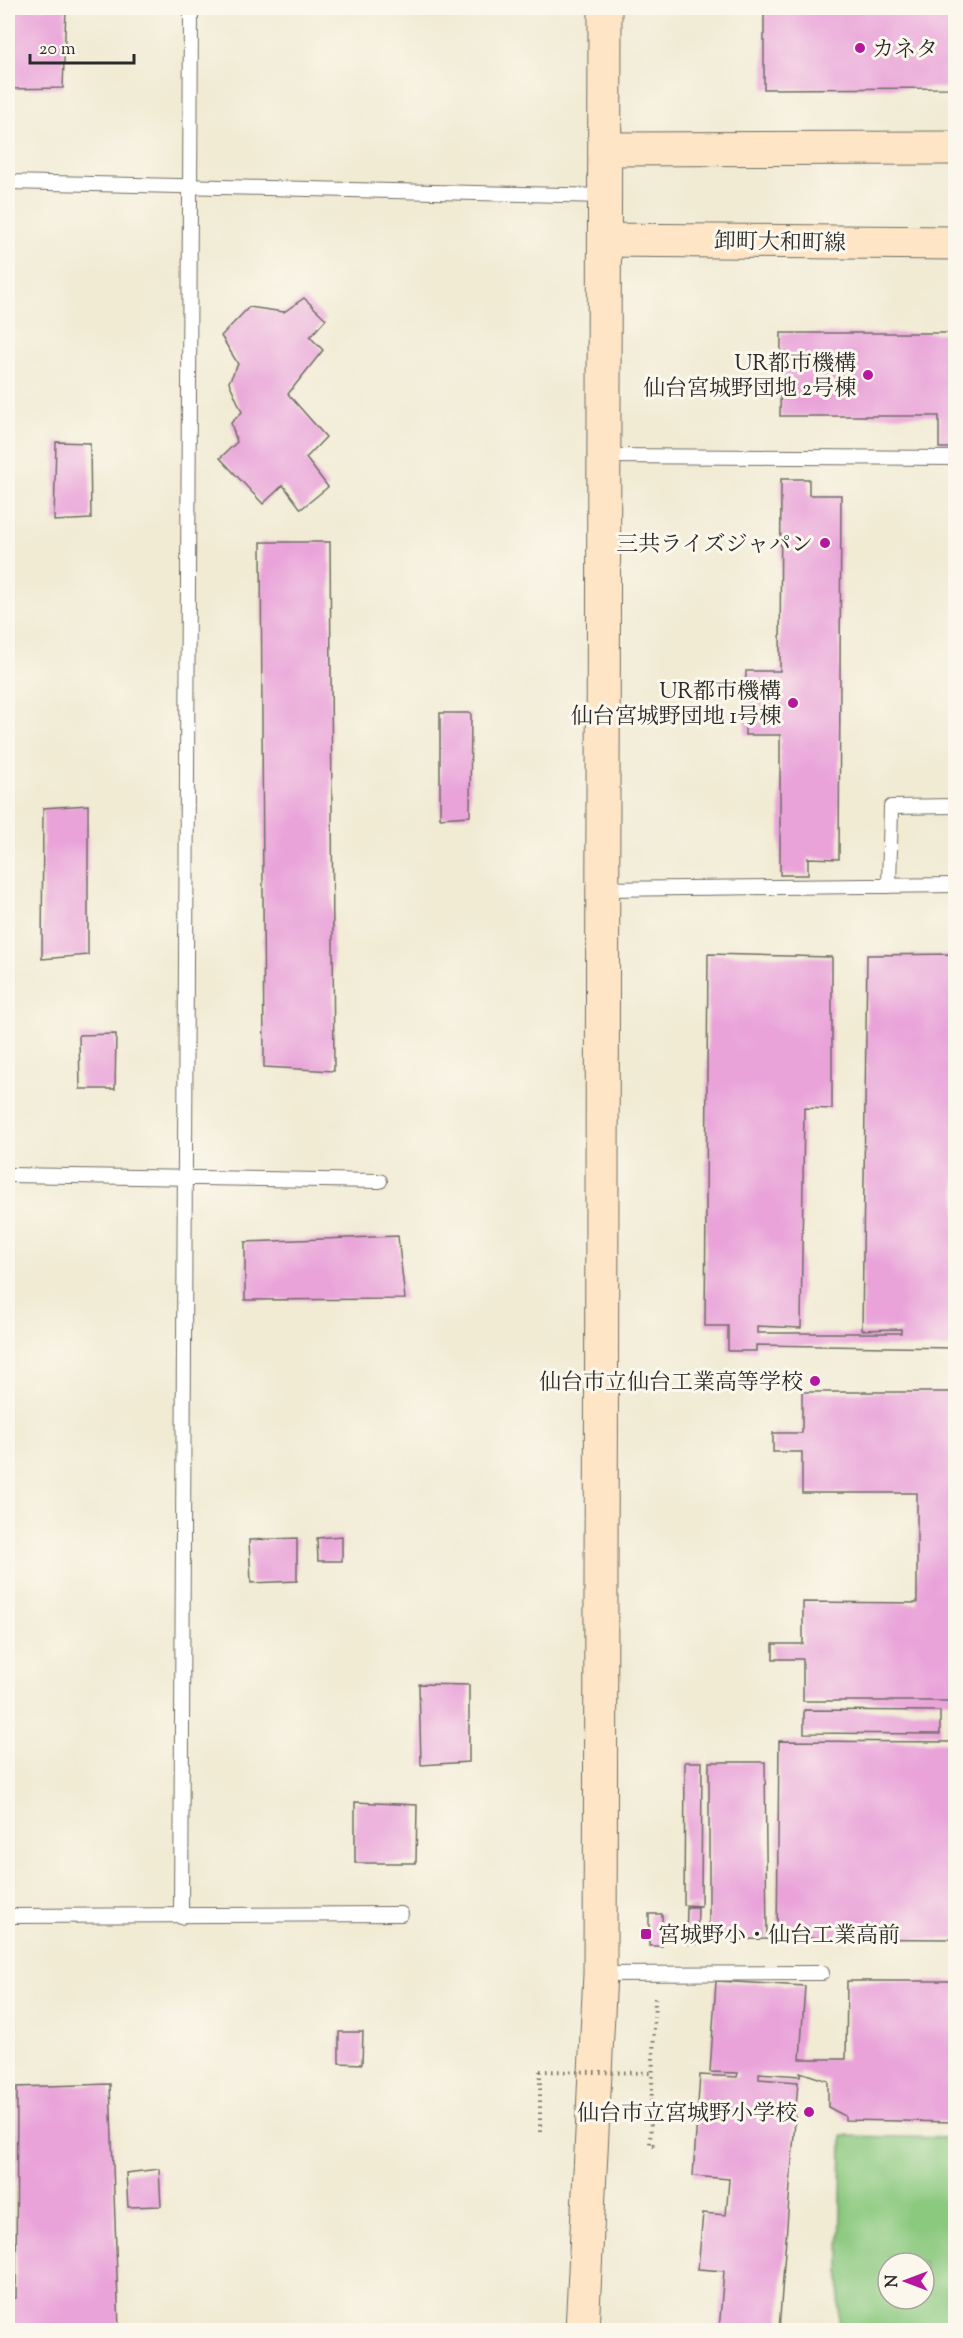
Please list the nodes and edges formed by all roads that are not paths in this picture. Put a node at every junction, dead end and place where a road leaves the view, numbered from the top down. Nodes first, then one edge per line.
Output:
1 (191, 8) edge
2 (605, 8) edge
3 (605, 148) junction
4 (956, 148) edge
5 (8, 182) edge
6 (192, 185) junction
7 (605, 196) junction
8 (605, 240) junction
9 (956, 243) edge
10 (603, 456) junction
11 (956, 458) edge
12 (956, 806) edge
13 (956, 885) edge
14 (889, 886) junction
15 (601, 889) junction
16 (8, 1174) edge
17 (186, 1177) junction
18 (380, 1180) dead end
19 (400, 1914) dead end
20 (8, 1916) edge
21 (181, 1917) junction
22 (822, 1973) dead end
23 (600, 1974) junction
24 (582, 2331) edge

1 - 6 lane
2 - 3 street
3 - 4 street
3 - 7 street
5 - 6 lane
6 - 7 lane
6 - 17 lane
7 - 8 street
8 - 9 street, 卸町大和町線
8 - 10 street
10 - 11 lane
10 - 15 street
12 - 14 lane
13 - 14 lane
14 - 15 lane
15 - 23 street
16 - 17 lane
17 - 18 lane
17 - 21 lane
19 - 21 lane
20 - 21 lane
22 - 23 lane
23 - 24 street

